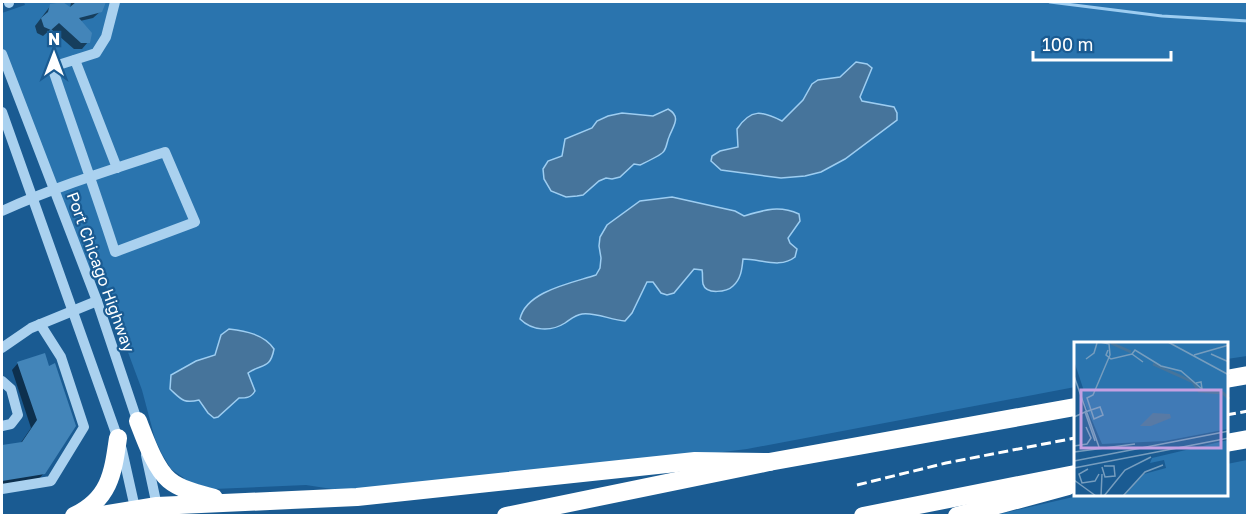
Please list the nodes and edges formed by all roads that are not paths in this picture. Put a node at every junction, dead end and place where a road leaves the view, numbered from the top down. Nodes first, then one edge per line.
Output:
1 (115, 2) edge
2 (2, 54) edge
3 (75, 60) junction
4 (2, 112) edge
5 (117, 168) junction
6 (89, 177) junction
7 (55, 189) junction
8 (32, 197) junction
9 (2, 210) edge
10 (97, 301) junction
11 (74, 310) junction
12 (40, 324) junction
13 (2, 348) edge
14 (1248, 375) edge
15 (1228, 379) edge
16 (2, 381) edge
17 (1074, 407) edge
18 (138, 422) junction
19 (2, 426) edge
20 (118, 438) junction
21 (769, 462) junction
22 (1074, 474) edge
23 (1074, 484) edge
24 (2, 489) edge
25 (228, 502) junction
26 (157, 506) junction
27 (135, 508) junction
28 (74, 516) edge
29 (96, 516) edge
30 (506, 516) edge
31 (863, 516) edge
32 (957, 516) edge

1 - 3 street
2 - 7 street, Port Chicago Highway
3 - 5 street
3 - 6 street
4 - 8 street
5 - 6 street
5 - 6 street
6 - 7 street
7 - 8 street
7 - 10 street, Port Chicago Highway
8 - 9 street
8 - 11 street
10 - 11 street
10 - 18 street, Port Chicago Highway
11 - 12 street
11 - 20 street
12 - 13 street
12 - 24 street
14 - 15 highway
16 - 19 street
17 - 21 highway
18 - 25 highway
18 - 26 street, Port Chicago Highway
20 - 27 street
20 - 28 highway
21 - 25 highway
21 - 30 highway
22 - 31 highway
23 - 32 highway
25 - 26 highway
26 - 27 highway
27 - 29 highway

